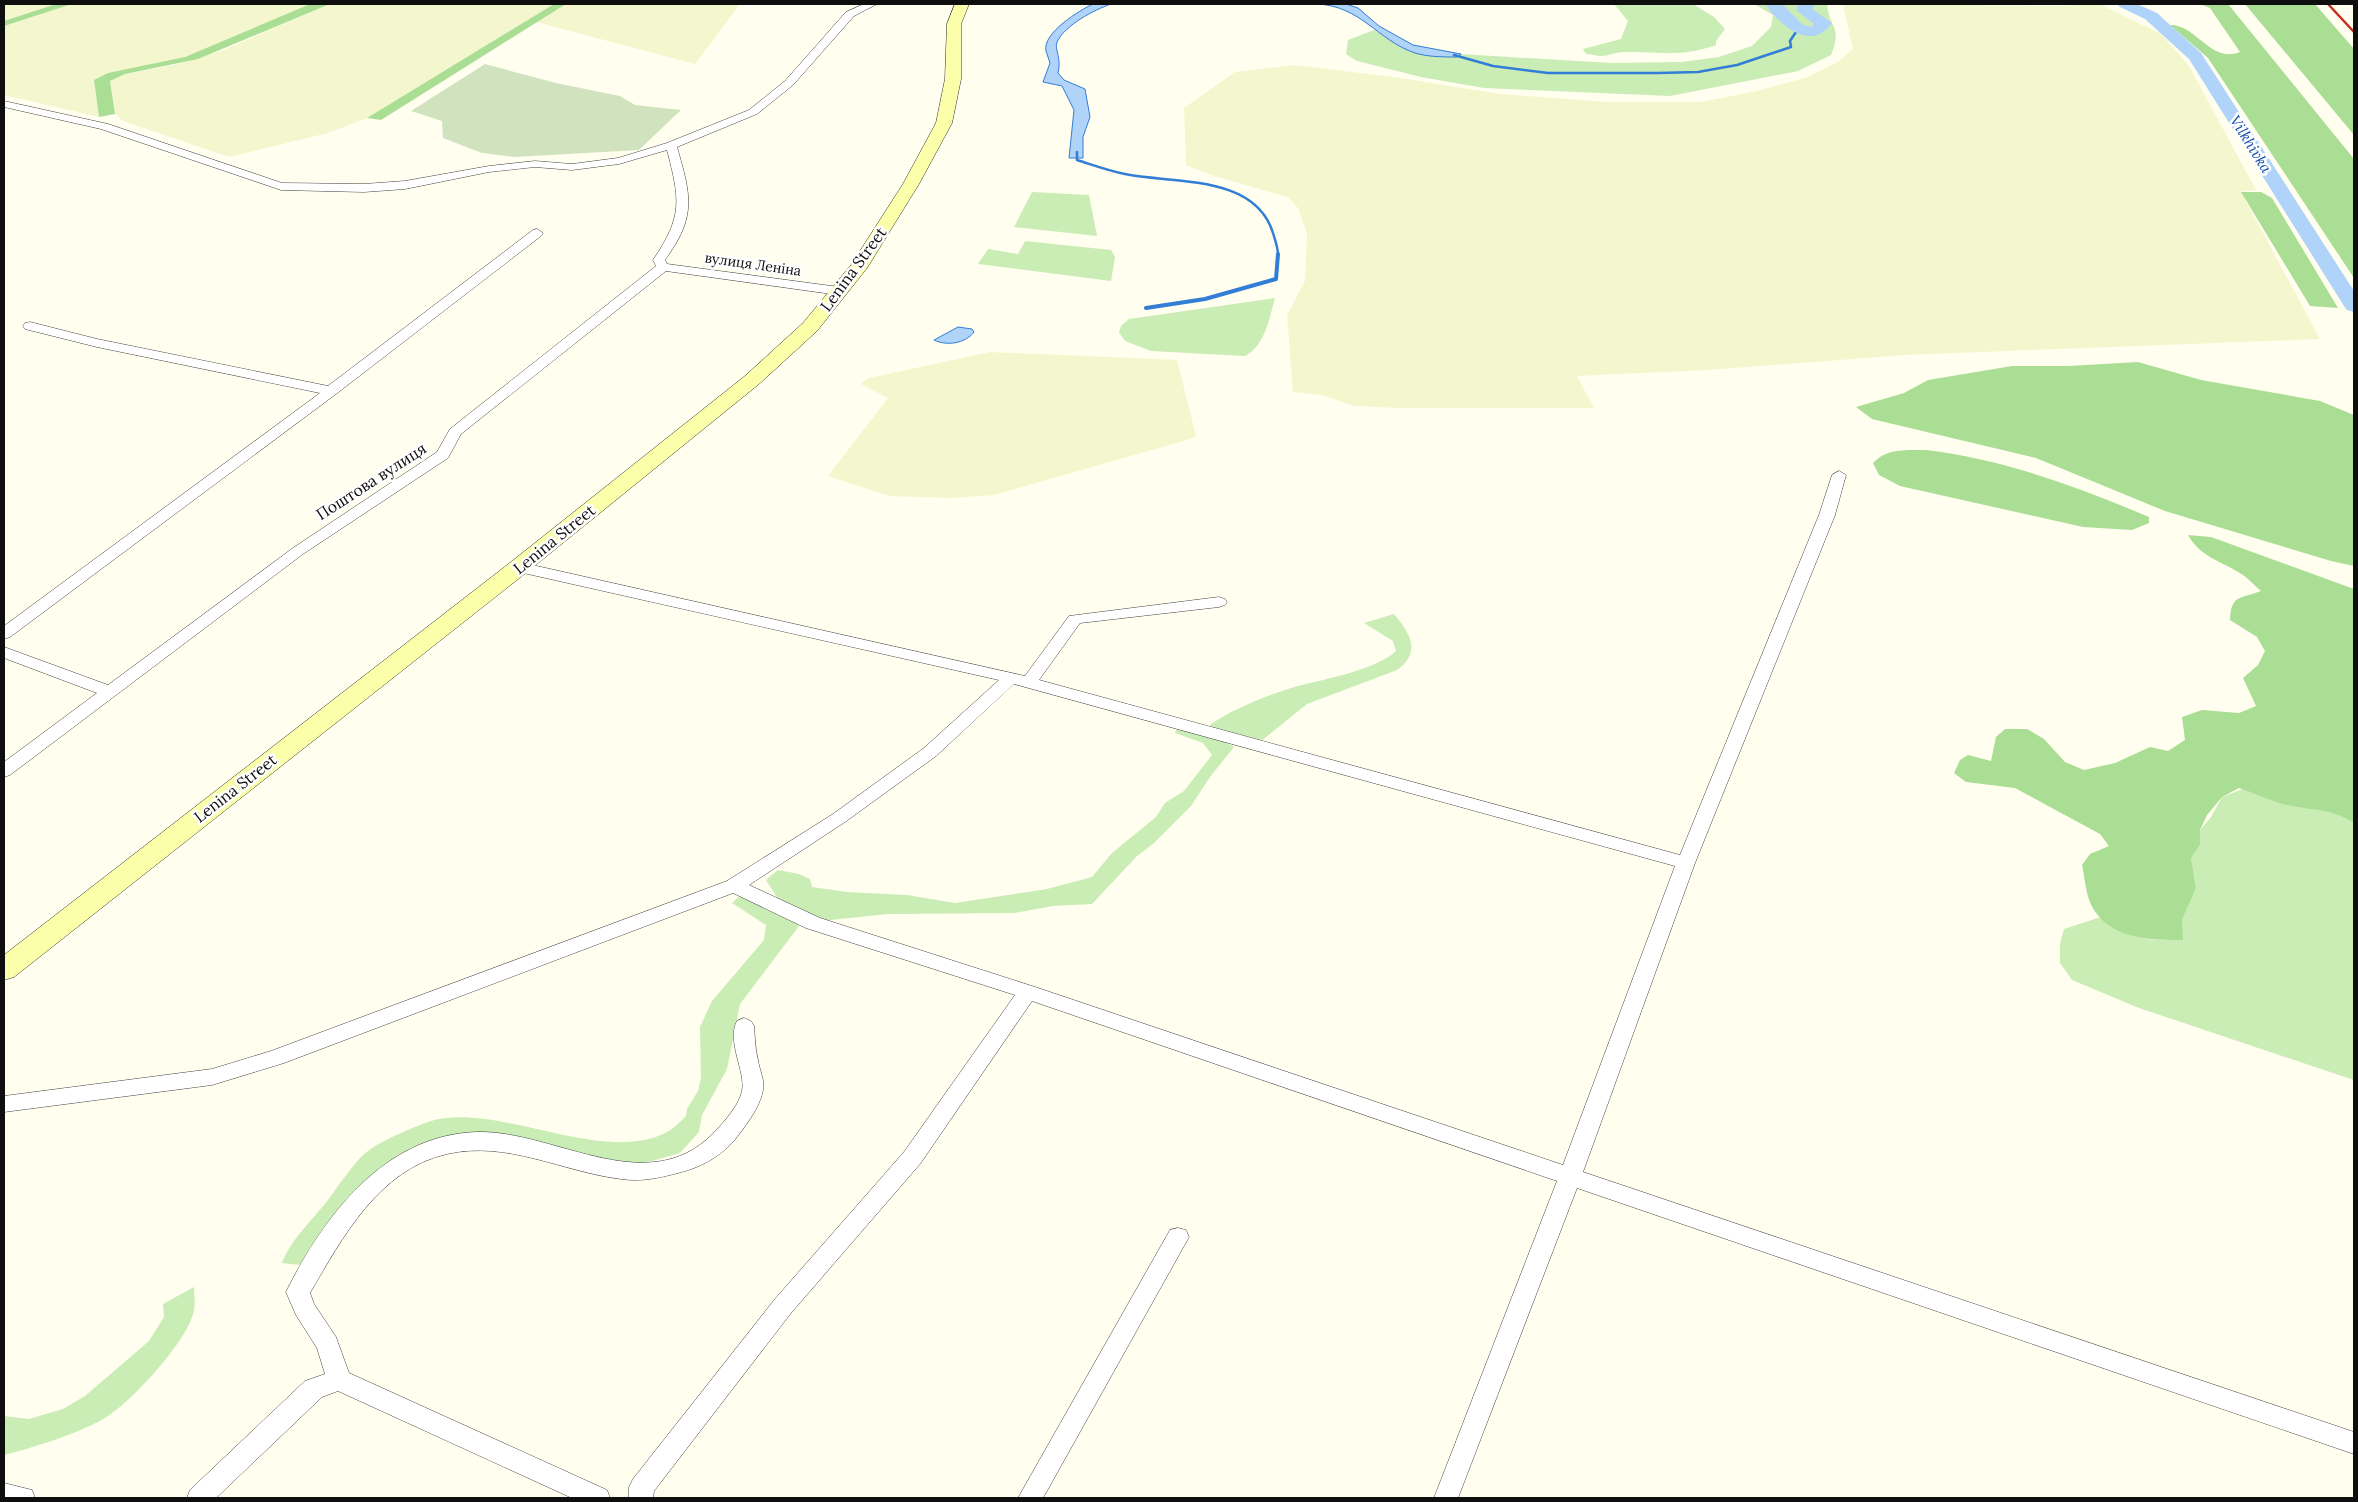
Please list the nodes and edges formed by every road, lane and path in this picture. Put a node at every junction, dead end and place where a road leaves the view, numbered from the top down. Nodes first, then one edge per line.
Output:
1 (872, 4) edge
2 (962, 4) edge
3 (4, 104) edge
4 (671, 145) junction
5 (537, 233) dead end
6 (663, 267) junction
7 (839, 291) junction
8 (30, 326) dead end
9 (331, 391) junction
10 (1839, 475) dead end
11 (519, 567) junction
12 (1219, 602) dead end
13 (4, 634) edge
14 (4, 652) edge
15 (1020, 680) junction
16 (111, 692) junction
17 (4, 772) edge
18 (1686, 863) junction
19 (734, 886) junction
20 (4, 970) edge
21 (1028, 992) junction
22 (744, 1026) dead end
23 (4, 1104) edge
24 (1570, 1176) junction
25 (1178, 1237) dead end
26 (339, 1380) junction
27 (2354, 1442) edge
28 (4, 1495) edge
29 (23, 1498) edge
30 (199, 1498) edge
31 (598, 1498) edge
32 (641, 1498) edge
33 (1030, 1498) edge
34 (1446, 1498) edge

1 - 4 street
2 - 7 street, Lenina Street
3 - 4 street
4 - 6 street
5 - 9 street
6 - 7 street, вулиця Леніна
6 - 16 street, Поштова вулиця
7 - 11 street, Lenina Street
8 - 9 street
9 - 13 street
10 - 18 street
11 - 15 street
11 - 20 street, Lenina Street
12 - 15 street
14 - 16 street
15 - 18 street
15 - 19 street
16 - 17 street, Поштова вулиця
18 - 24 street
19 - 21 street
19 - 23 street
21 - 24 street
21 - 32 street
22 - 26 street
24 - 27 street
24 - 34 street
25 - 33 street
26 - 30 street
26 - 31 street
28 - 29 street

